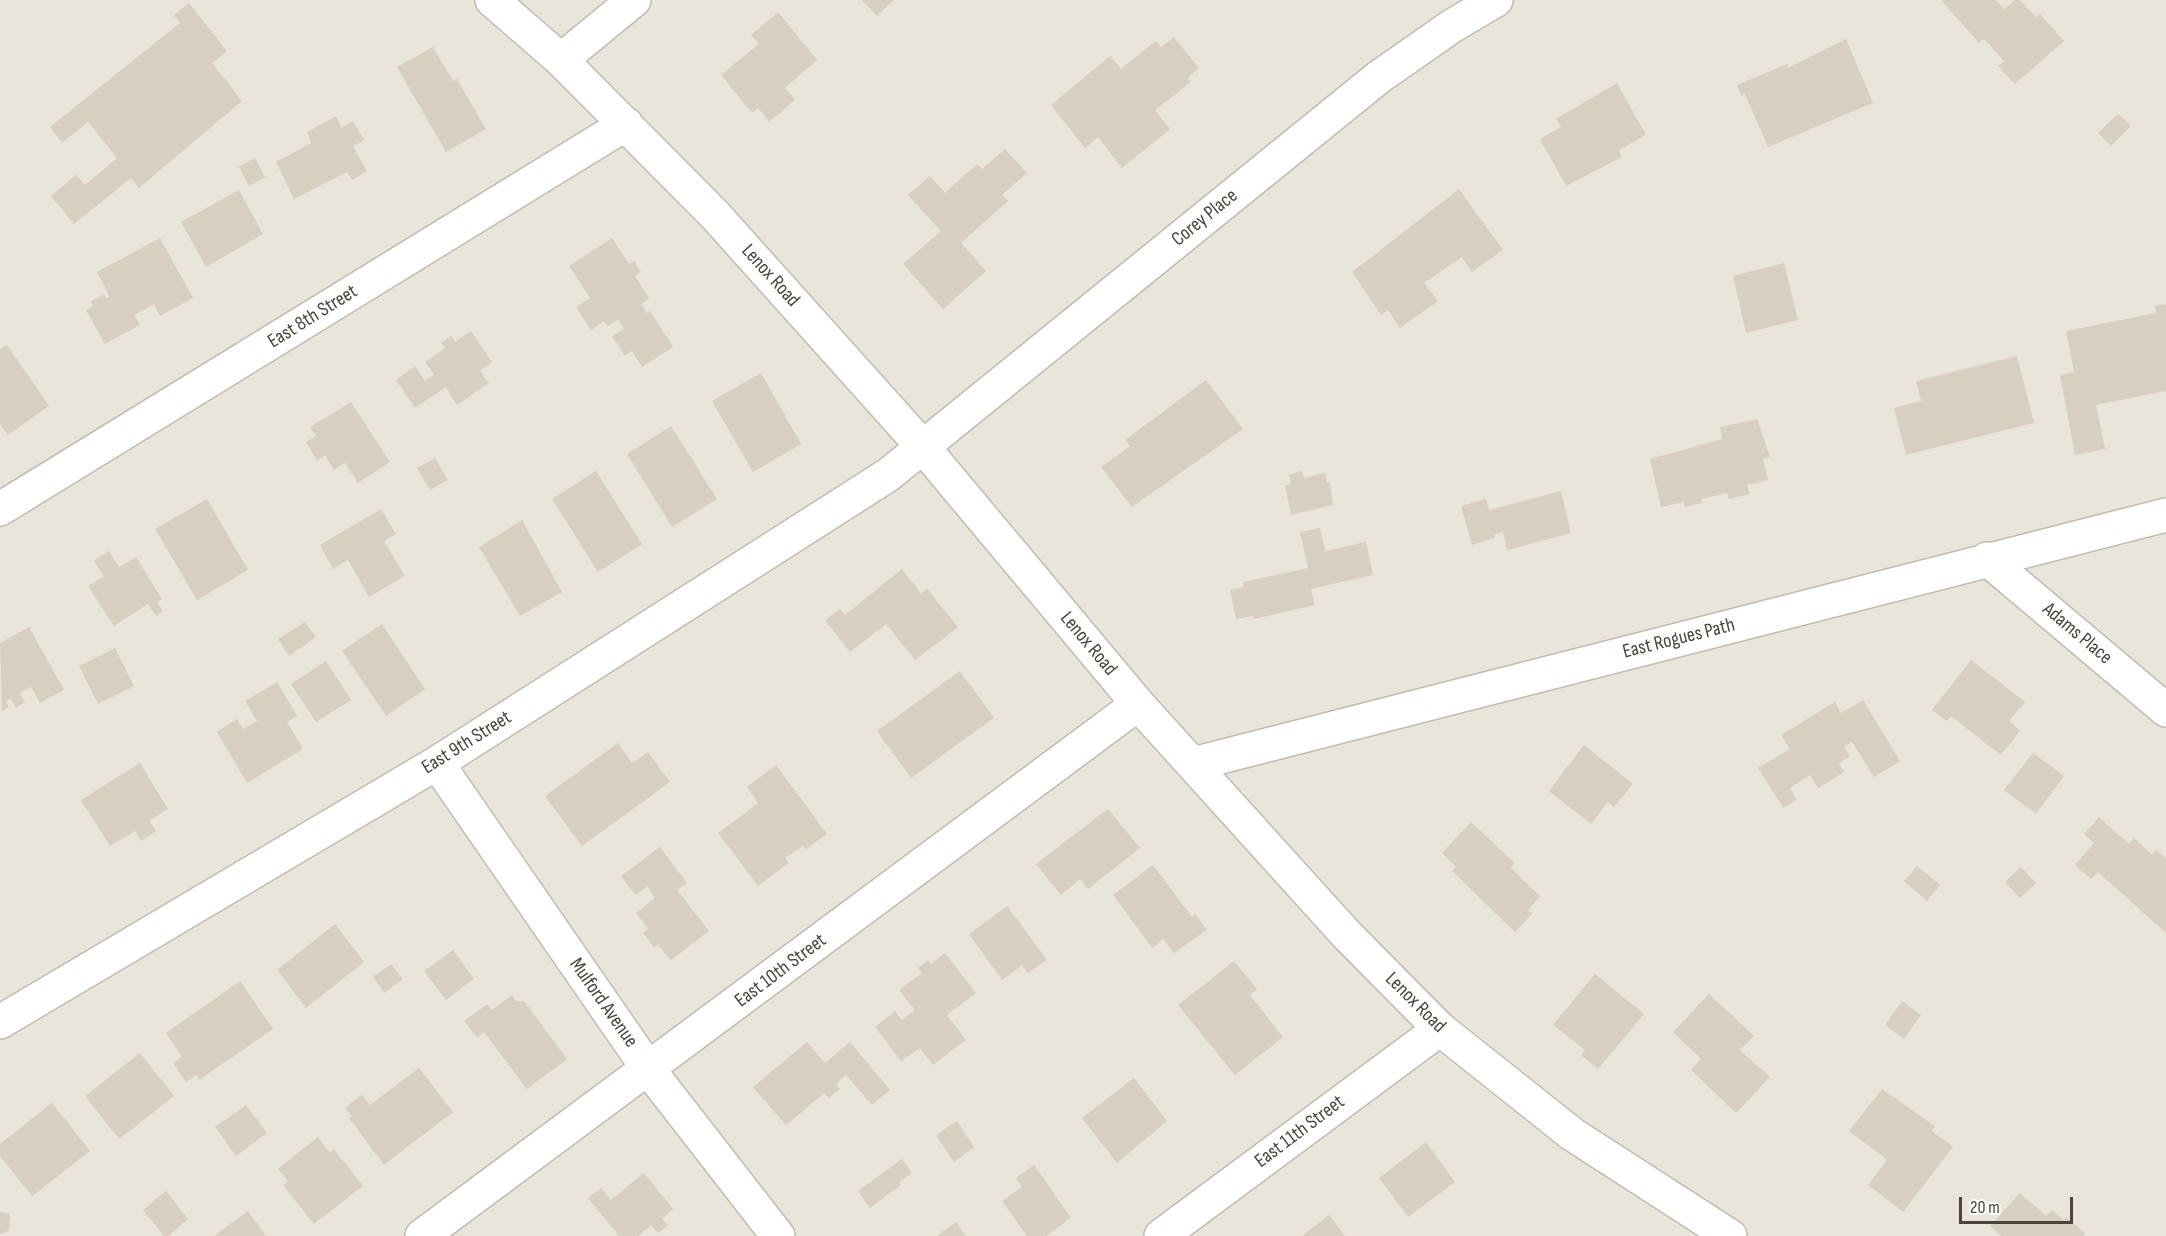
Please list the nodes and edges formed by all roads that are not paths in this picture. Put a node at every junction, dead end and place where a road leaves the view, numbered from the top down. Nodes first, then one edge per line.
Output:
1 (492, 0) edge
2 (634, 0) edge
3 (1496, 0) edge
4 (561, 60) junction
5 (626, 124) junction
6 (923, 447) junction
7 (0, 509) edge
8 (2166, 515) edge
9 (1988, 559) junction
10 (1138, 704) junction
11 (2166, 710) edge
12 (437, 763) junction
13 (1193, 764) junction
14 (0, 1022) edge
15 (1440, 1029) junction
16 (648, 1070) junction
17 (422, 1236) edge
18 (778, 1236) edge
19 (1161, 1236) edge
20 (1730, 1236) edge

1 - 4 street, Lenox Road
2 - 4 street
3 - 6 street, Corey Place
4 - 5 street, Lenox Road
5 - 6 street, Lenox Road
5 - 7 street, East 8th Street
6 - 10 street, Lenox Road
6 - 12 street, East 9th Street
8 - 9 street, East Rogues Path
9 - 11 street, Adams Place
9 - 13 street, East Rogues Path
10 - 13 street, Lenox Road
10 - 16 street, East 10th Street
12 - 14 street, East 9th Street
12 - 16 street, Mulford Avenue
13 - 15 street, Lenox Road
15 - 19 street, East 11th Street
15 - 20 street, Lenox Road
16 - 17 street, East 10th Street
16 - 18 street, Mulford Avenue

